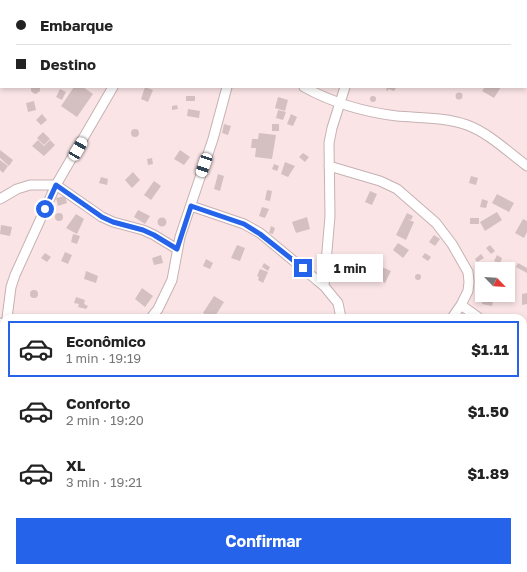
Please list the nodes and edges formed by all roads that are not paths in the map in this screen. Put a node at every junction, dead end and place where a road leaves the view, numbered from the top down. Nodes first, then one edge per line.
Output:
1 (112, 88) edge
2 (227, 88) edge
3 (306, 88) edge
4 (345, 88) edge
5 (339, 104) junction
6 (329, 166) junction
7 (527, 166) edge
8 (56, 185) junction
9 (0, 199) edge
10 (191, 206) junction
11 (177, 249) junction
12 (324, 286) junction
13 (461, 305) junction
14 (8, 314) edge
15 (154, 314) edge
16 (341, 314) edge
17 (455, 314) edge
18 (473, 314) edge

1 - 8 street
2 - 10 street
3 - 5 street
4 - 5 street
5 - 6 street
5 - 7 street
6 - 12 street
6 - 13 street
8 - 9 street
8 - 11 street
8 - 14 street
10 - 11 street
10 - 12 street
11 - 15 street
12 - 16 street
13 - 17 street
13 - 18 street

